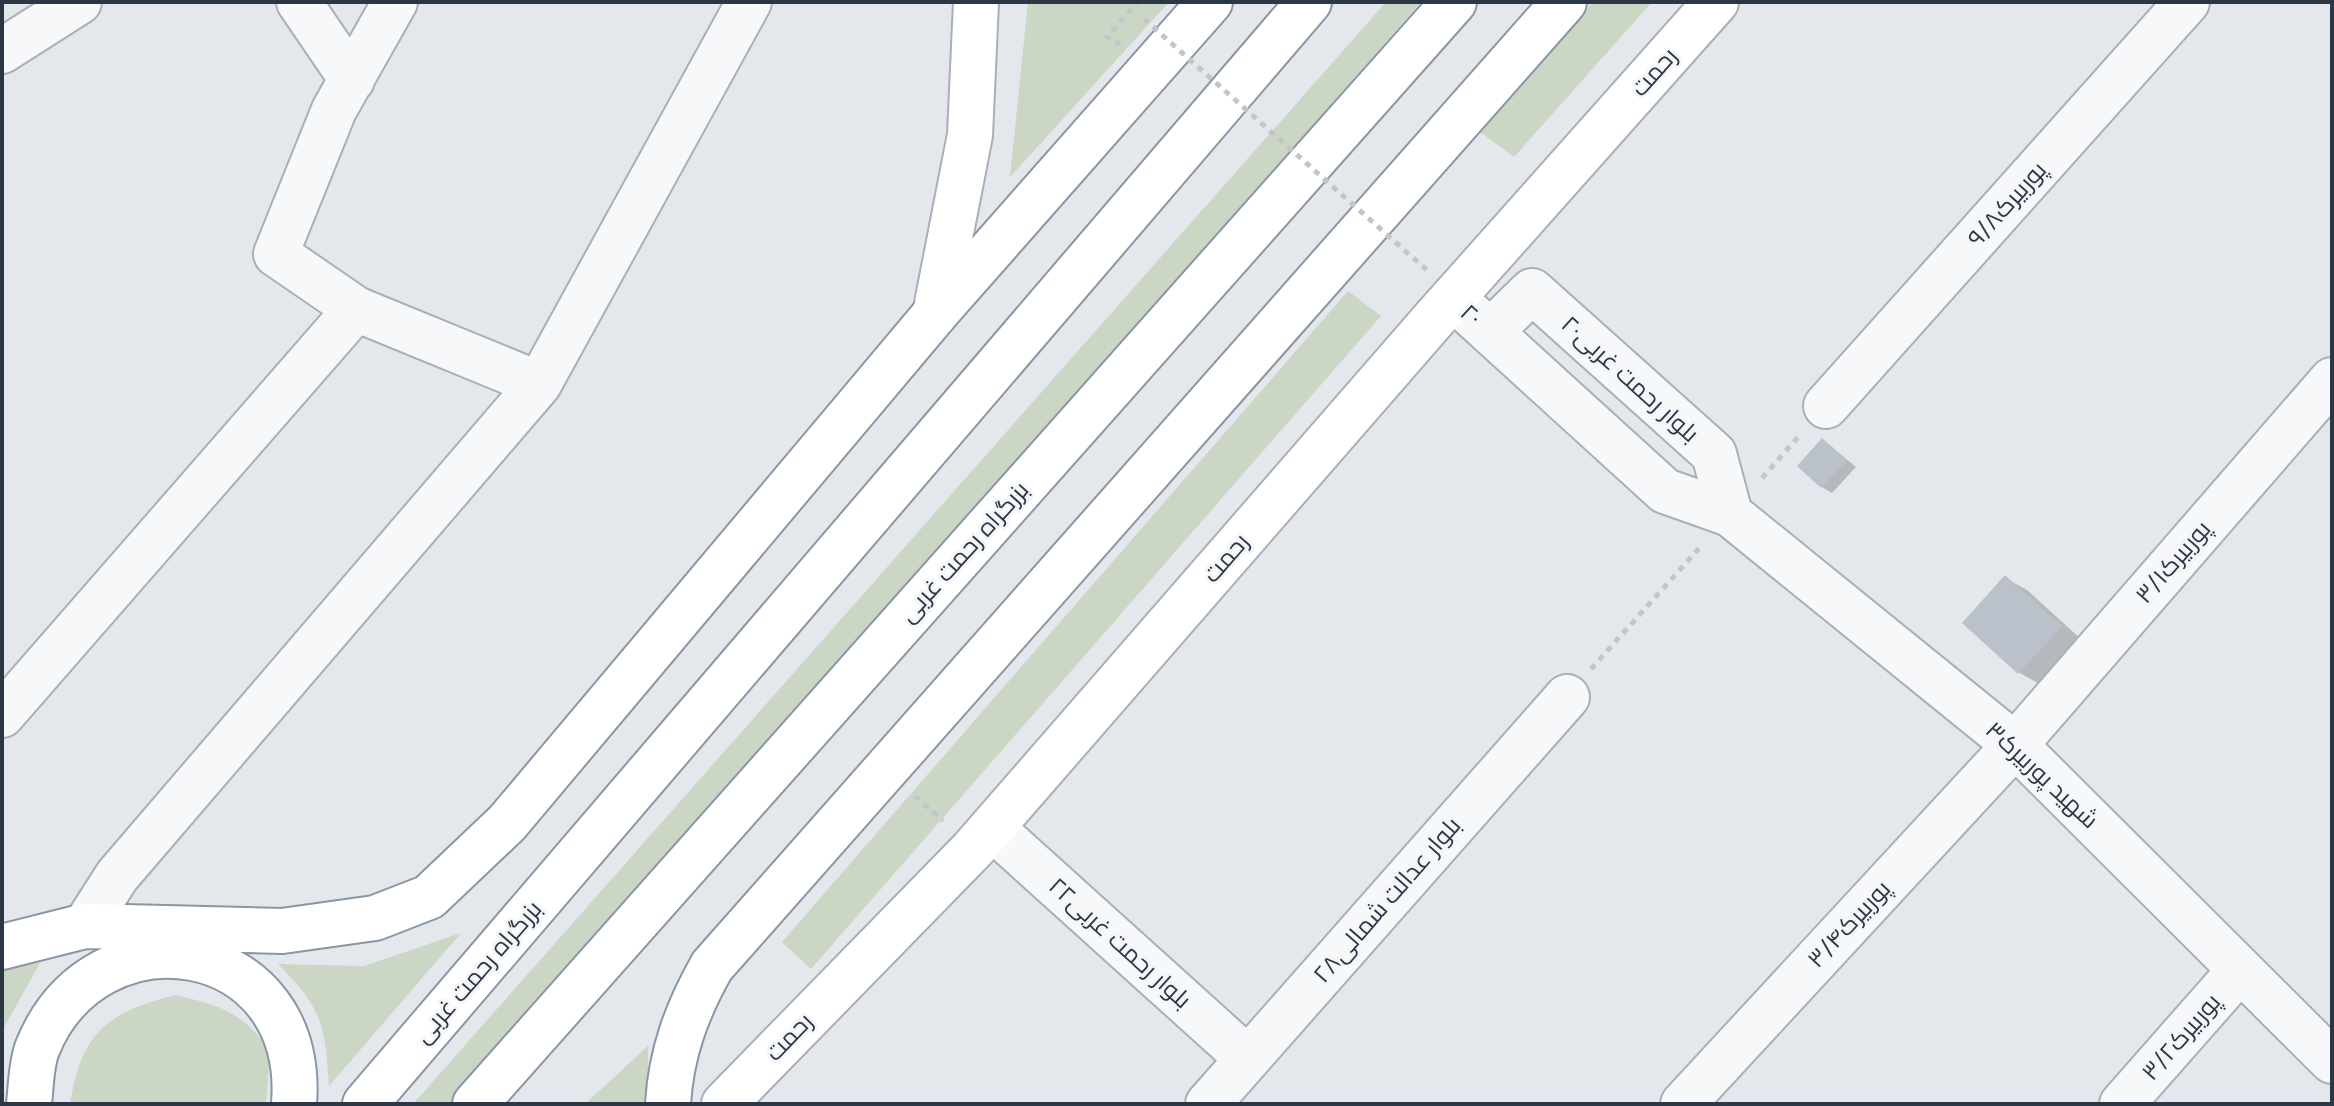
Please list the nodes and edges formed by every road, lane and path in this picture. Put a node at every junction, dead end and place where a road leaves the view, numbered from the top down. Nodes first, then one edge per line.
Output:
1 (79, 2) edge
2 (299, 2) edge
3 (395, 2) edge
4 (749, 2) edge
5 (976, 2) edge
6 (1138, 2) edge
7 (1210, 2) edge
8 (1309, 2) edge
9 (1454, 2) edge
10 (1564, 2) edge
11 (1716, 2) edge
12 (2187, 2) edge
13 (1135, 27) dead end
14 (1126, 36) dead end
15 (2, 51) edge
16 (352, 80) junction
17 (1441, 285) junction
18 (356, 309) junction
19 (935, 314) junction
20 (1490, 332) junction
21 (2332, 380) edge
22 (539, 384) junction
23 (1826, 406) joint
24 (1730, 514) junction
25 (1567, 697) joint
26 (2, 715) edge
27 (2015, 745) junction
28 (886, 769) junction
29 (982, 839) junction
30 (85, 926) junction
31 (2, 947) edge
32 (2240, 970) junction
33 (1248, 1059) junction
34 (2332, 1061) edge
35 (29, 1104) edge
36 (294, 1104) edge
37 (365, 1104) edge
38 (475, 1104) edge
39 (668, 1104) edge
40 (724, 1104) edge
41 (1208, 1104) edge
42 (1683, 1104) edge
43 (2122, 1104) edge

1 - 15 street
2 - 16 street
3 - 16 street
4 - 22 street
5 - 19 main road
6 - 14 path
7 - 19 main road
8 - 37 main road, بزرگراه رحمت غربی
9 - 38 main road, بزرگراه رحمت غربی
10 - 28 main road
11 - 17 main road, رحمت
12 - 23 street, پوربیرک۹/۸
13 - 17 path, bridge
16 - 18 street
17 - 20 street, ۲۰
17 - 29 main road, رحمت
18 - 22 street
18 - 26 street
19 - 30 main road
20 - 24 street
20 - 24 street, بلوار رحمت غربی۲۰
21 - 27 street, پوربیرک۳/۱
22 - 30 street
23 - 24 path
24 - 25 path
24 - 27 street, شهید پوربیرک۳
25 - 33 street, بلوار عدالت شمالی۲۸
27 - 32 street, شهید پوربیرک۳
27 - 42 street, پوربیرک۳/۴
28 - 29 path
28 - 39 main road
29 - 33 street, بلوار رحمت غربی۲۲
29 - 40 main road, رحمت
30 - 31 main road
32 - 34 street, شهید پوربیرک۳
32 - 43 street, پوربیرک۳/۲
33 - 41 street, بلوار عدالت شمالی۲۸
35 - 36 main road

